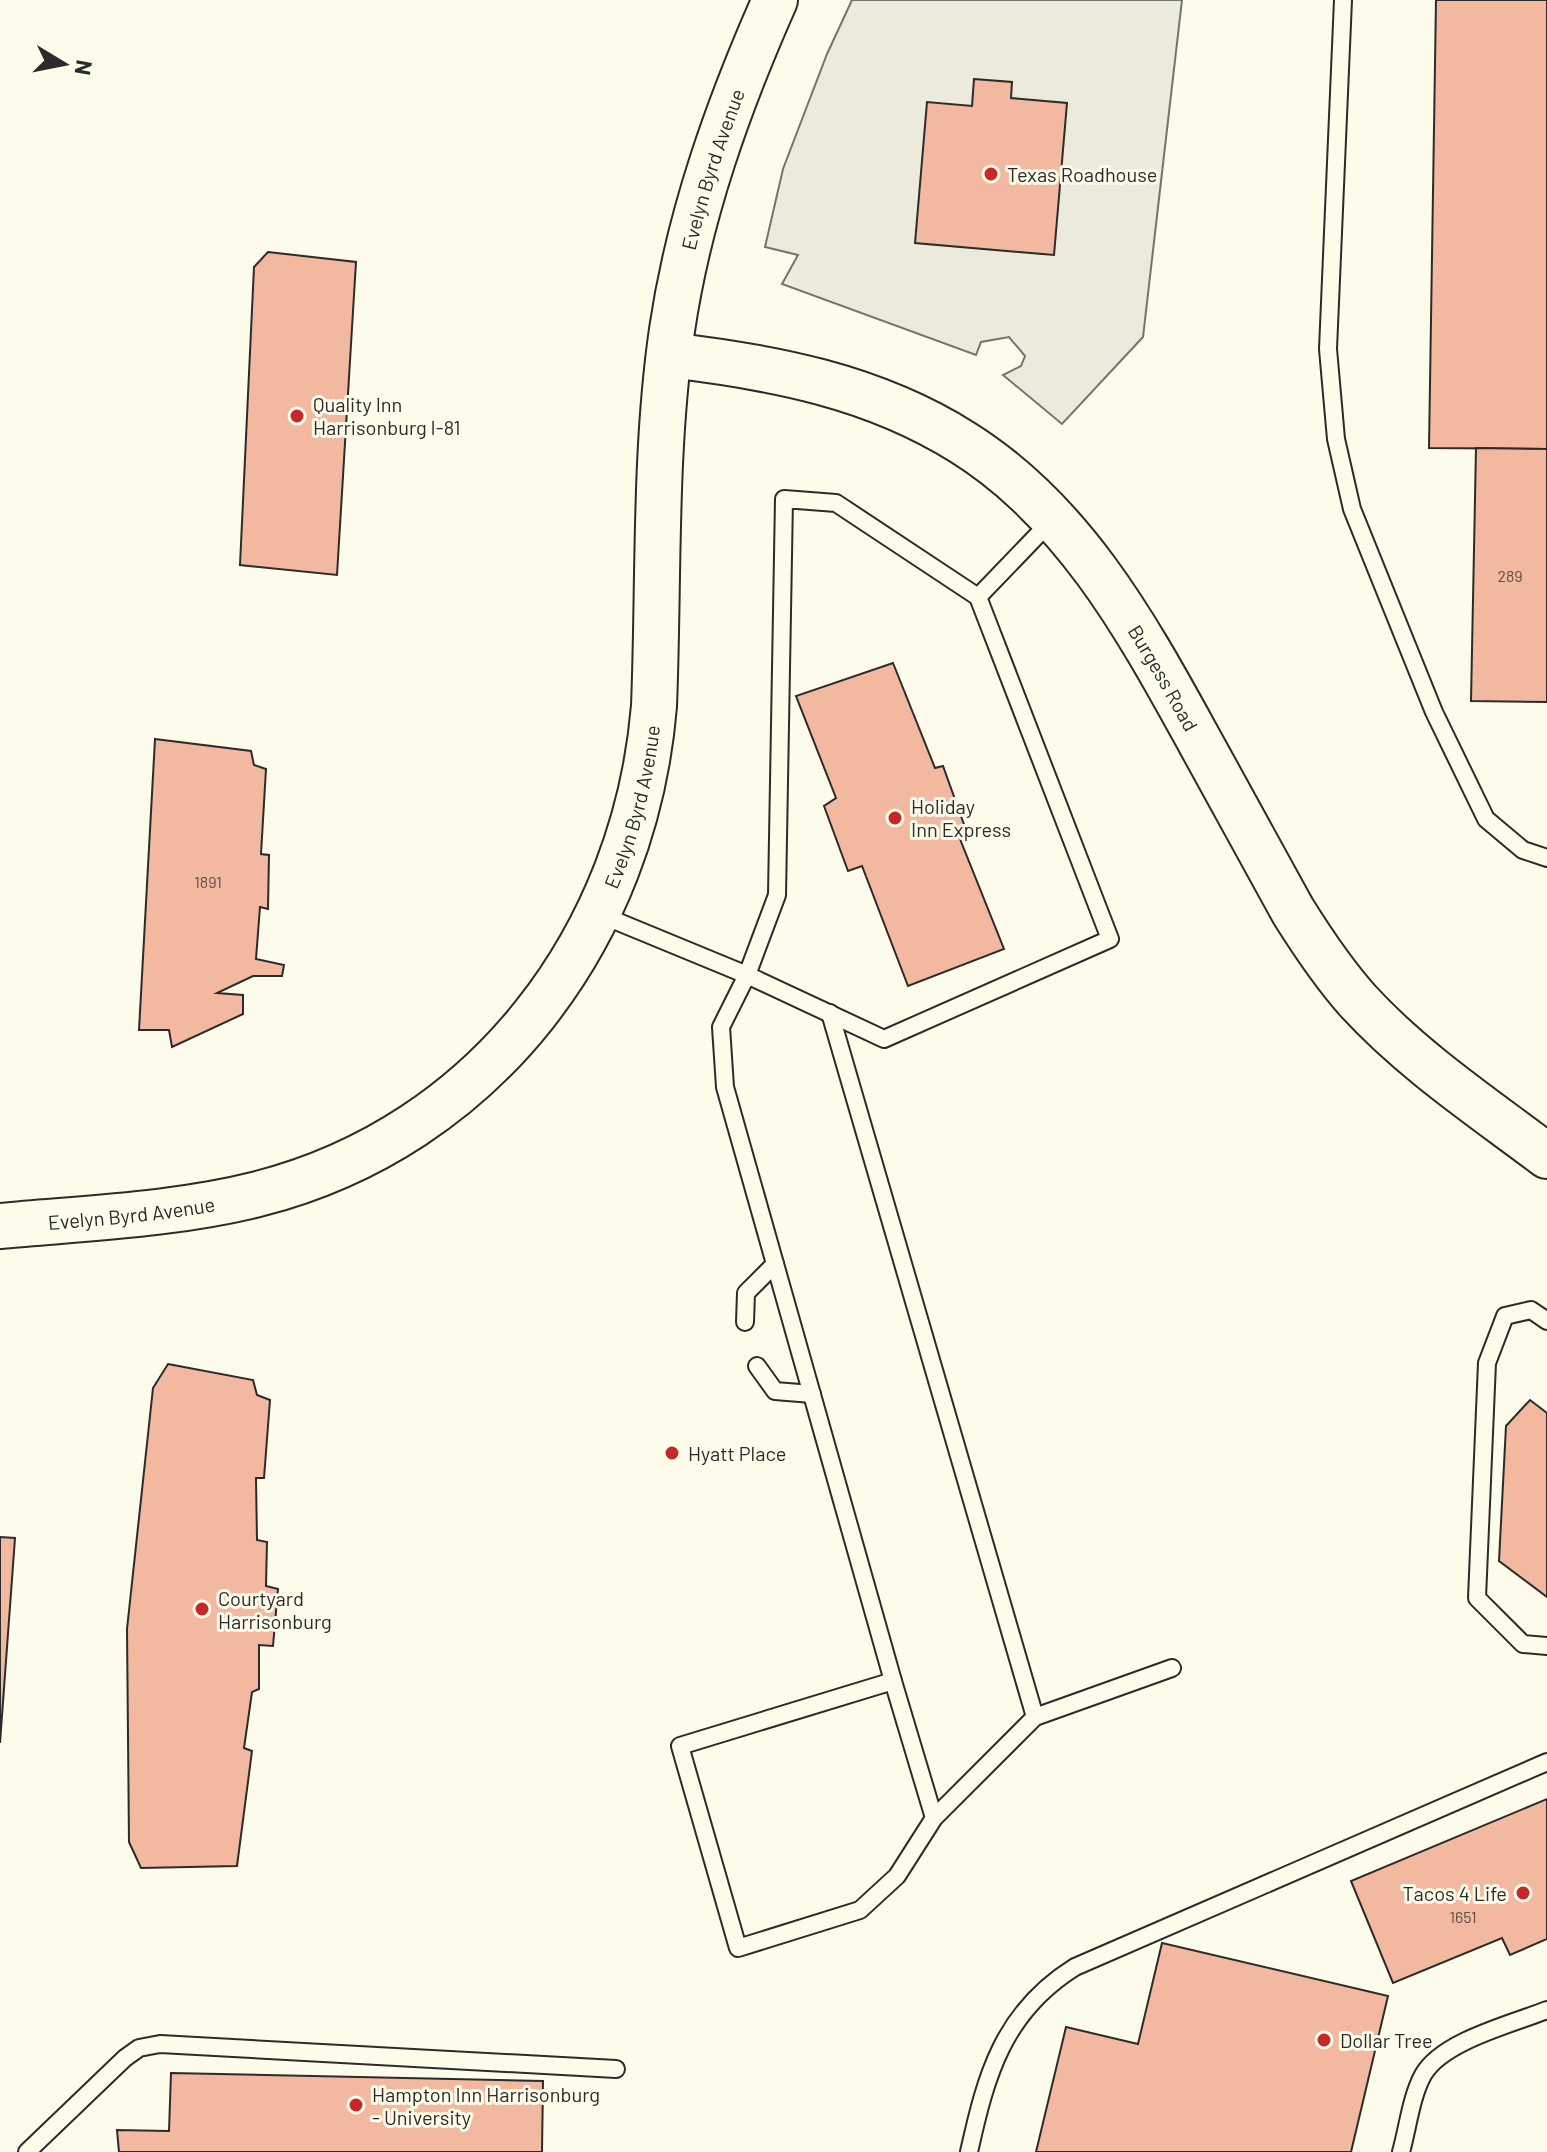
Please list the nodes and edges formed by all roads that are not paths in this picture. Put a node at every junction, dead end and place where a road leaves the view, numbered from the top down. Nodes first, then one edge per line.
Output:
1 (775, 0) edge
2 (1343, 0) edge
3 (669, 355) junction
4 (1053, 519) junction
5 (978, 597) junction
6 (1547, 858) edge
7 (599, 914) junction
8 (747, 975) junction
9 (830, 1013) junction
10 (1547, 1156) edge
11 (0, 1226) edge
12 (775, 1264) junction
13 (1547, 1321) edge
14 (745, 1322) dead end
15 (757, 1366) dead end
16 (812, 1394) junction
17 (1547, 1646) edge
18 (1172, 1668) dead end
19 (893, 1681) junction
20 (1035, 1717) junction
21 (1547, 1762) edge
22 (934, 1818) junction
23 (1547, 2010) edge
24 (616, 2069) dead end
25 (27, 2152) edge
26 (969, 2152) edge
27 (1401, 2152) edge

1 - 3 street, Evelyn Byrd Avenue
2 - 6 lane
3 - 4 street, Burgess Road
3 - 7 street, Evelyn Byrd Avenue
4 - 5 lane
4 - 10 street, Burgess Road
5 - 8 lane
5 - 9 lane
7 - 8 lane
7 - 11 street, Evelyn Byrd Avenue
8 - 9 lane
8 - 12 lane
9 - 20 lane
12 - 14 lane
12 - 16 lane
13 - 17 lane
15 - 16 lane
16 - 19 lane
18 - 20 lane
19 - 22 lane
19 - 22 lane
20 - 22 lane
21 - 26 lane
23 - 27 lane
24 - 25 lane

